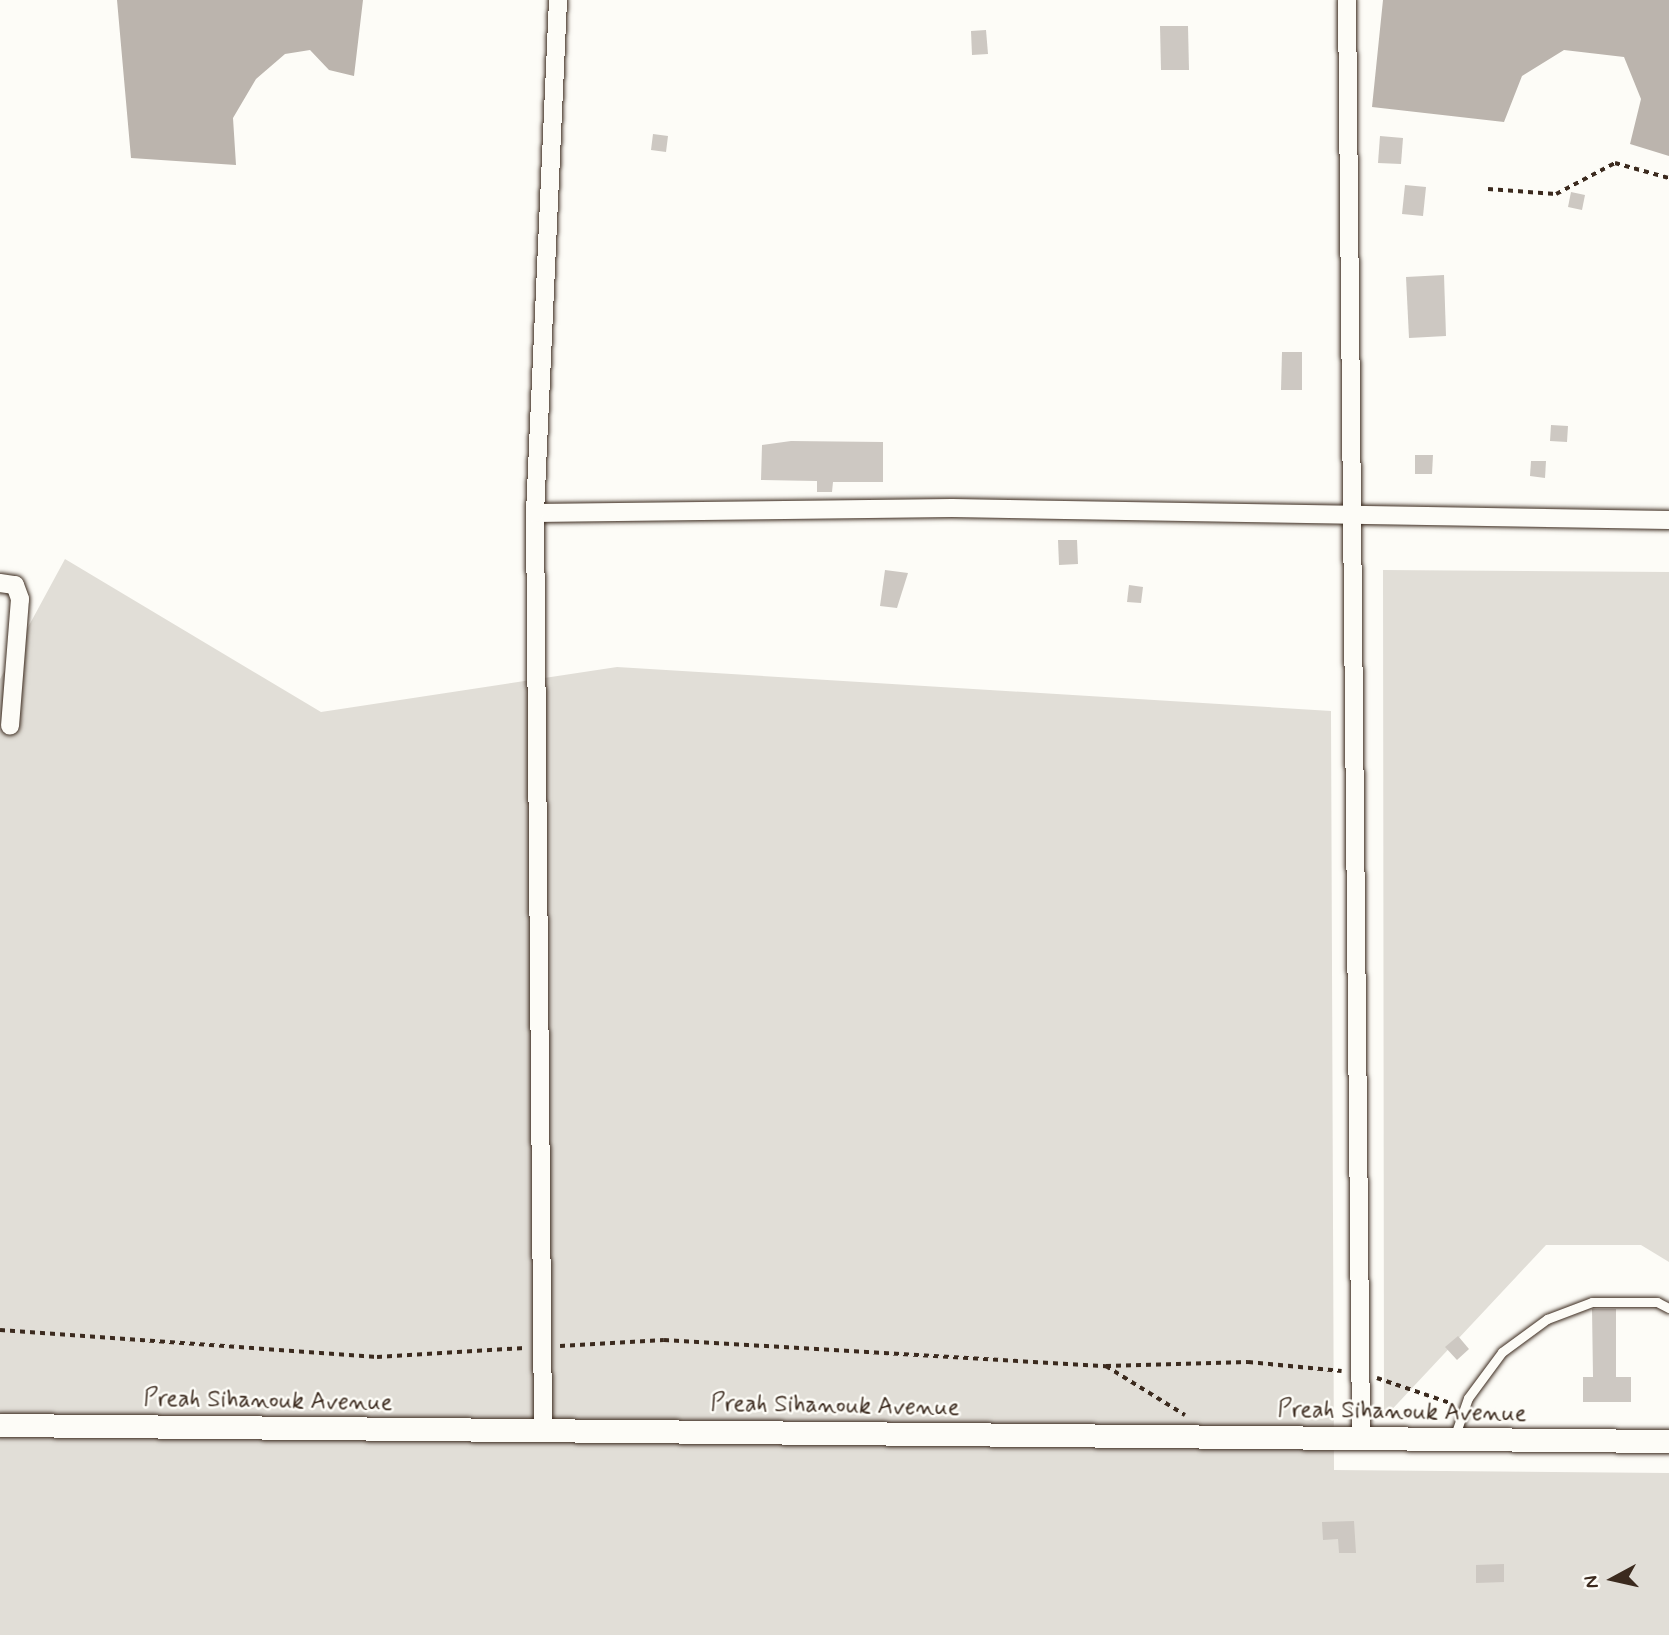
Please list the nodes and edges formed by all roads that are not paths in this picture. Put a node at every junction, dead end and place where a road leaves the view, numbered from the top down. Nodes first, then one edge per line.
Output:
1 (558, 0) edge
2 (1347, 0) edge
3 (536, 513) junction
4 (1354, 520) junction
5 (1669, 520) edge
6 (0, 583) edge
7 (10, 726) dead end
8 (1669, 1308) edge
9 (0, 1425) edge
10 (543, 1430) junction
11 (1361, 1437) junction
12 (1453, 1439) junction
13 (1669, 1441) edge

1 - 3 street
2 - 4 street
3 - 4 street
3 - 10 street
4 - 5 street
4 - 11 street
6 - 7 street
8 - 12 lane
9 - 10 street, Preah Sihanouk Avenue
10 - 11 street, Preah Sihanouk Avenue
11 - 12 street, Preah Sihanouk Avenue
12 - 13 street, Preah Sihanouk Avenue

